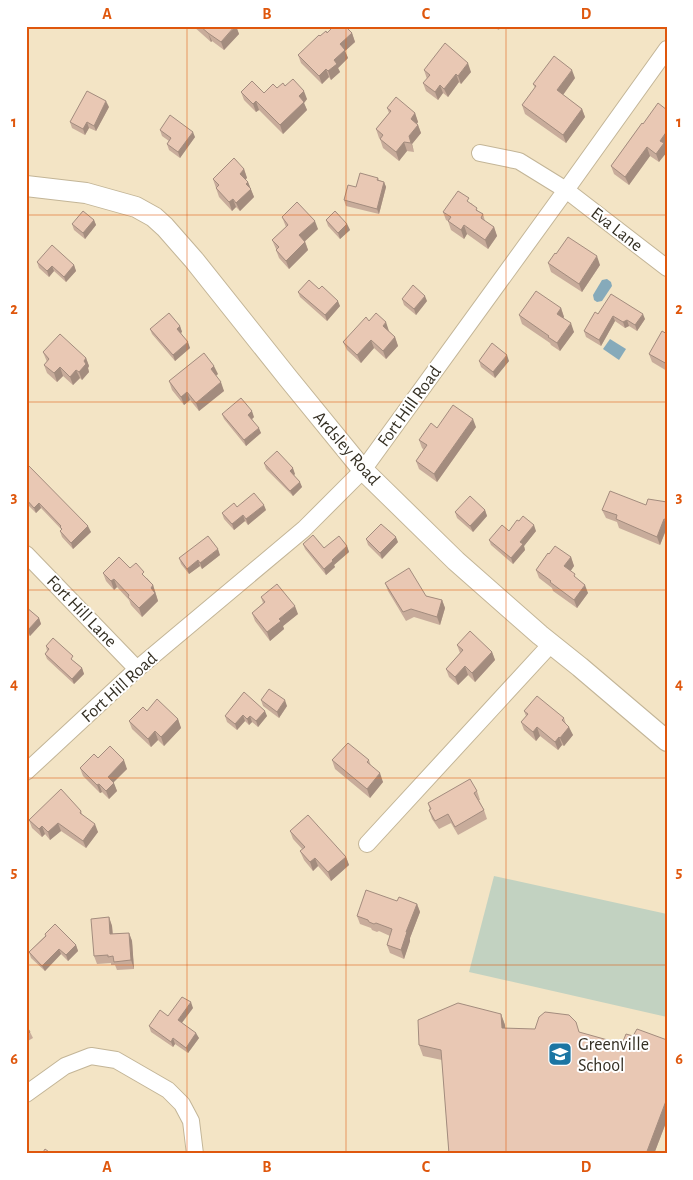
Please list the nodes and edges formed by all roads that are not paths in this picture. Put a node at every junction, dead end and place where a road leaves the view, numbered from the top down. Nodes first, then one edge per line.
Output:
1 (667, 49) edge
2 (662, 67) edge
3 (480, 153) dead end
4 (26, 186) edge
5 (566, 190) junction
6 (667, 268) edge
7 (363, 470) junction
8 (26, 554) edge
9 (551, 644) junction
10 (137, 669) junction
11 (667, 741) edge
12 (26, 772) edge
13 (366, 844) dead end
14 (26, 1094) edge
15 (195, 1154) edge

1 - 2 street, Fort Hill Road
2 - 5 street, Fort Hill Road
3 - 5 street, Eva Lane
4 - 7 main road, Ardsley Road
5 - 6 street, Eva Lane
5 - 7 street, Fort Hill Road
7 - 9 main road, Ardsley Road
7 - 10 street, Fort Hill Road
8 - 10 street, Fort Hill Lane
9 - 11 main road, Ardsley Road
9 - 13 street
10 - 12 street, Fort Hill Road
14 - 15 street

